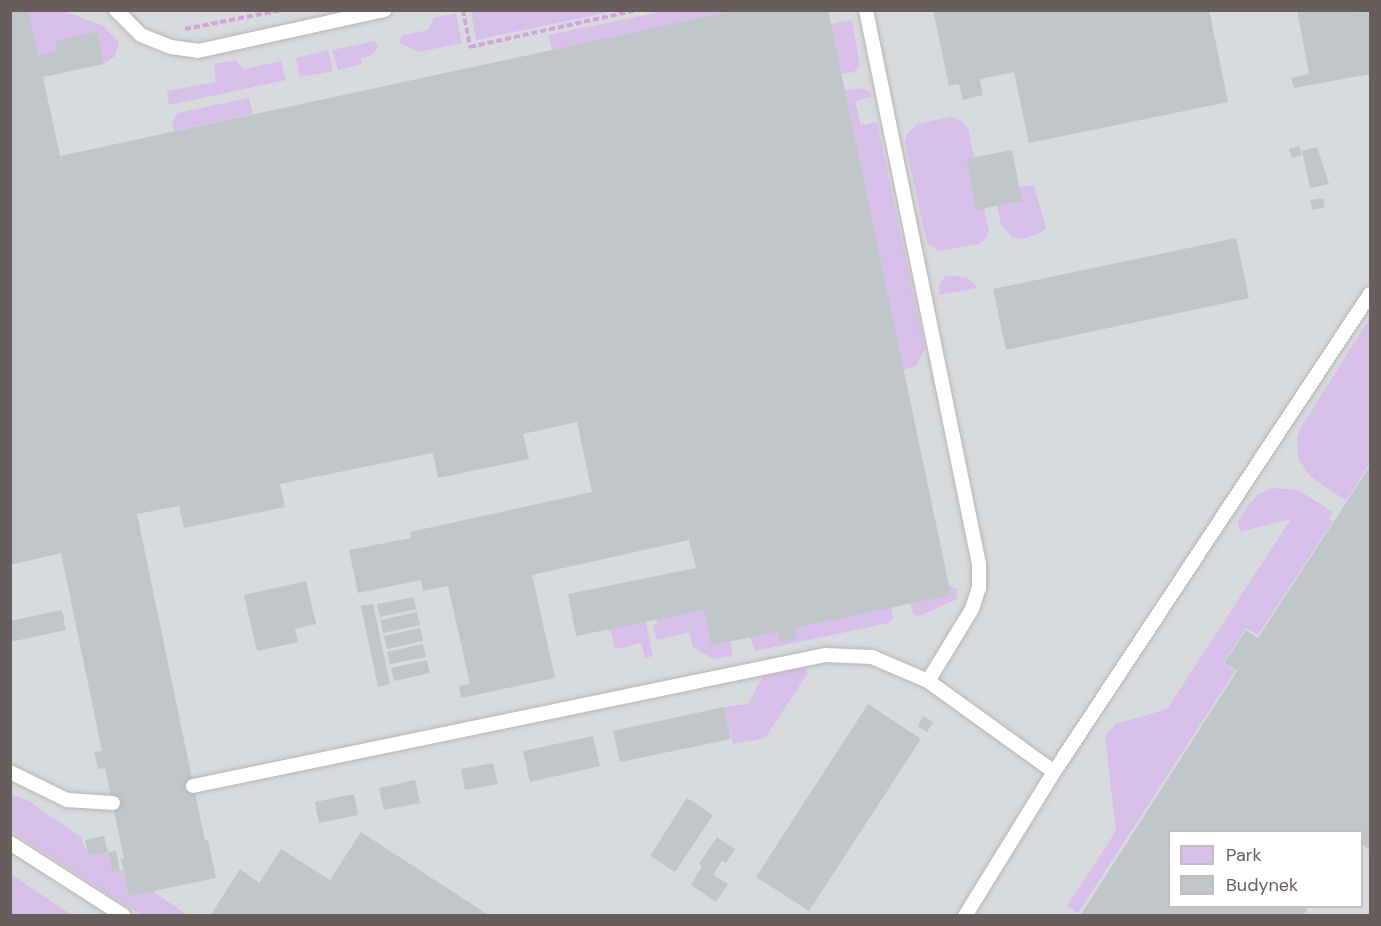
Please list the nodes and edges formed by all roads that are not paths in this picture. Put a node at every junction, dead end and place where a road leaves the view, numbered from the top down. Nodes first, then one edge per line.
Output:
1 (116, 10) edge
2 (385, 10) edge
3 (866, 10) edge
4 (1371, 294) edge
5 (928, 681) junction
6 (10, 772) edge
7 (1054, 772) junction
8 (194, 786) dead end
9 (113, 802) dead end
10 (10, 843) edge
11 (124, 915) edge
12 (965, 915) edge

1 - 2 lane
3 - 5 lane
4 - 7 lane
5 - 7 lane
5 - 8 lane
6 - 9 lane
7 - 12 lane
10 - 11 lane

